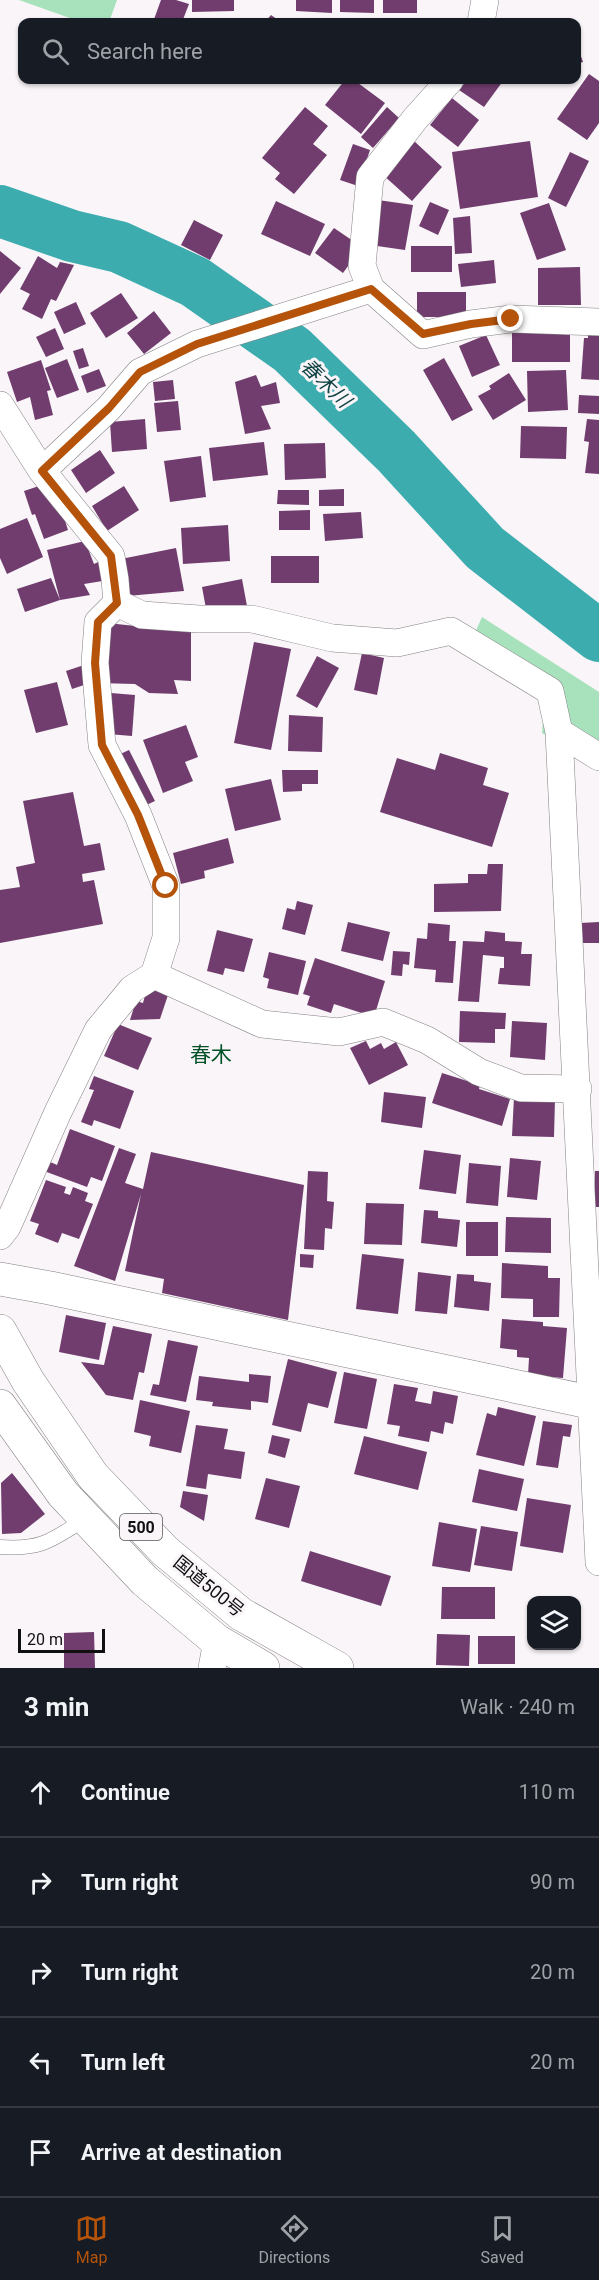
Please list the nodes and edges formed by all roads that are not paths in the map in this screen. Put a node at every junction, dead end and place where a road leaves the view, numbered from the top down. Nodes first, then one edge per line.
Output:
1 (485, 0) edge
2 (482, 18) edge
3 (446, 84) edge
4 (371, 289) junction
5 (599, 322) edge
6 (0, 405) edge
7 (42, 471) junction
8 (117, 603) junction
9 (560, 732) junction
10 (599, 757) edge
11 (154, 975) junction
12 (578, 1089) junction
13 (0, 1236) edge
14 (0, 1280) edge
15 (0, 1330) edge
16 (595, 1403) edge
17 (0, 1406) edge
18 (86, 1518) junction
19 (0, 1547) edge
20 (599, 1562) edge
21 (215, 1654) edge
22 (262, 1668) edge
23 (337, 1668) edge

1 - 2 street
3 - 4 street
4 - 5 street
4 - 7 street
6 - 7 street
7 - 8 street
8 - 9 street
8 - 11 street
9 - 10 street
9 - 12 street
11 - 12 street
11 - 13 street
12 - 16 street
14 - 16 main road
15 - 23 main road, 国道500号 / 500
16 - 20 street
17 - 18 main road, 国道500号 / 500
18 - 19 lane
18 - 21 main road, 国道500号 / 500
21 - 22 main road, 国道500号 / 500

